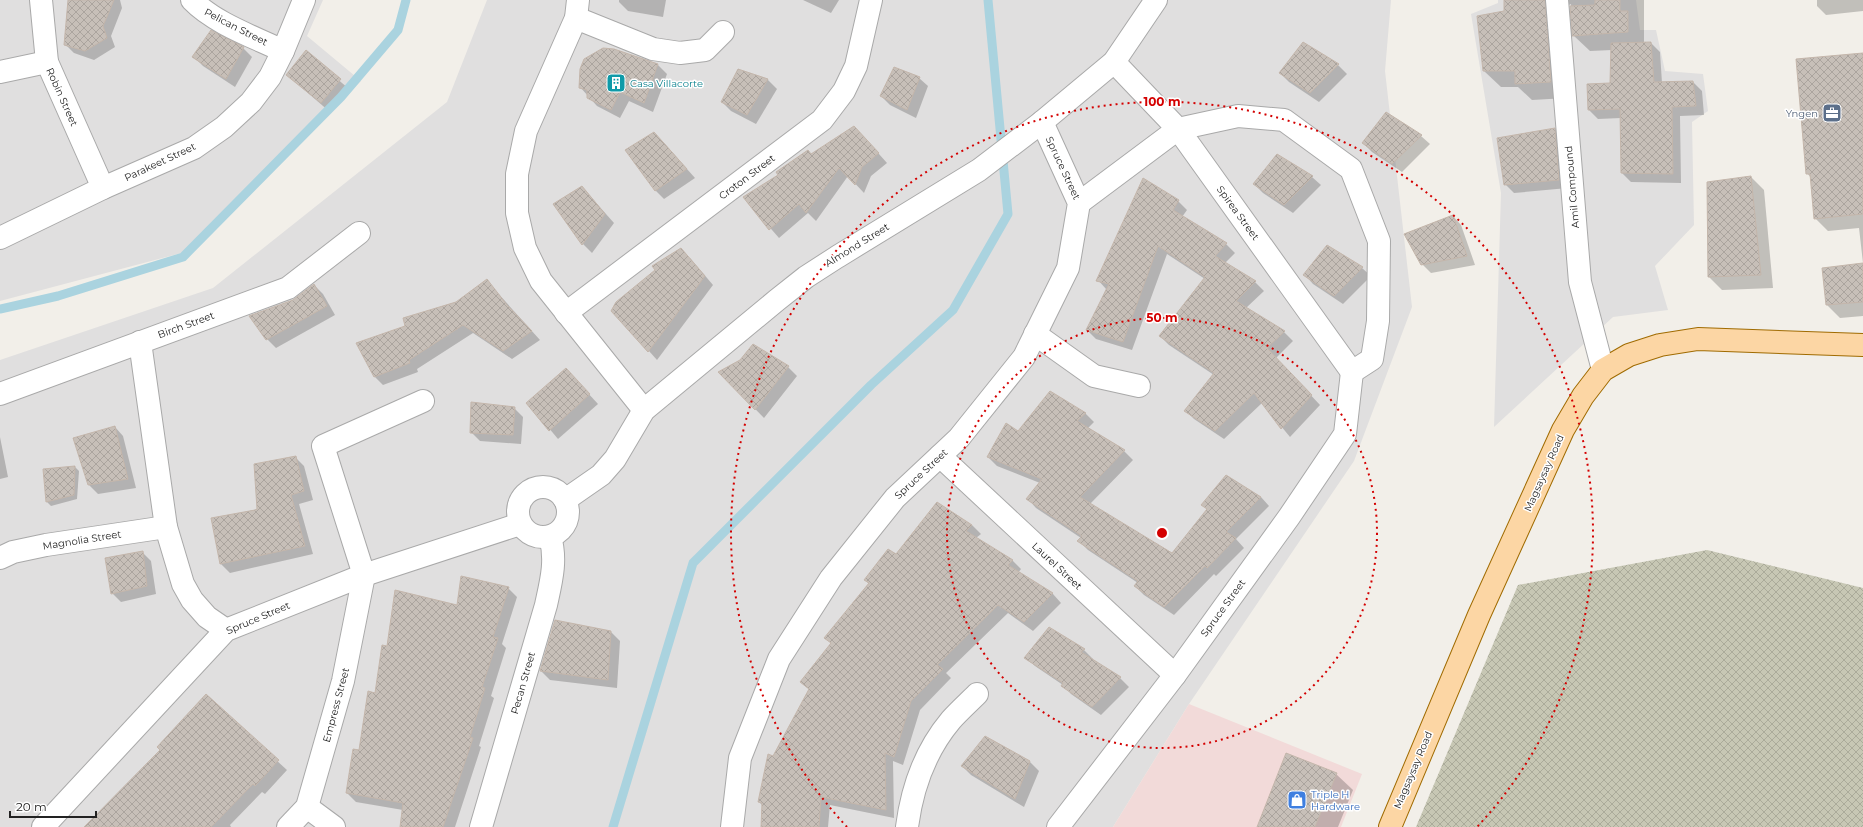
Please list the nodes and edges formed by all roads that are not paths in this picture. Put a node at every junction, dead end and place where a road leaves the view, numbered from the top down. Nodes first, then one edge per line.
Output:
1 (41, 0) edge
2 (192, 0) edge
3 (304, 0) edge
4 (871, 0) edge
5 (1156, 0) edge
6 (1557, 0) edge
7 (577, 9) edge
8 (722, 32) dead end
9 (283, 51) junction
10 (47, 62) junction
11 (1114, 62) junction
12 (0, 72) edge
13 (1042, 122) junction
14 (1178, 129) junction
15 (103, 188) junction
16 (1079, 204) junction
17 (359, 233) dead end
18 (0, 238) edge
19 (566, 313) junction
20 (1035, 334) junction
21 (140, 342) junction
22 (1863, 345) edge
23 (1603, 370) junction
24 (1352, 372) junction
25 (1139, 386) dead end
26 (0, 394) edge
27 (423, 401) dead end
28 (644, 410) junction
29 (940, 456) junction
30 (566, 500) junction
31 (520, 524) junction
32 (166, 526) junction
33 (550, 537) junction
34 (0, 558) edge
35 (364, 575) junction
36 (226, 630) junction
37 (1175, 675) junction
38 (977, 694) dead end
39 (307, 807) junction
40 (43, 827) edge
41 (288, 827) edge
42 (334, 827) edge
43 (481, 827) edge
44 (732, 827) edge
45 (907, 827) edge
46 (1058, 827) edge
47 (1390, 827) edge

1 - 10 street, Robin Street
2 - 9 street, Pelican Street
3 - 9 street, Parakeet Street
4 - 19 street, Croton Street
5 - 11 street, Almond Street
6 - 23 street, Amil Compound
7 - 8 street
7 - 19 street
9 - 15 street, Parakeet Street
10 - 12 street
10 - 15 street, Robin Street
11 - 13 street, Almond Street
11 - 14 street, Spirea Street
13 - 16 street, Spruce Street
13 - 28 street, Almond Street
14 - 16 street
14 - 24 street, Spirea Street
14 - 24 street
15 - 18 street, Parakeet Street
16 - 20 street, Spruce Street
17 - 21 street, Birch Street
19 - 28 street
20 - 25 street
20 - 29 street, Spruce Street
21 - 26 street, Birch Street
21 - 32 street
22 - 23 main road, Magsaysay Road
23 - 47 main road, Magsaysay Road
24 - 37 street, Spruce Street
27 - 35 street
28 - 30 street, Almond Street
29 - 37 street, Laurel Street
29 - 44 street, Spruce Street
30 - 31 street
30 - 33 street
31 - 33 street
31 - 35 street, Spruce Street
32 - 34 street, Magnolia Street
32 - 36 street
33 - 43 street, Pecan Street
35 - 36 street, Spruce Street
35 - 39 street, Empress Street
36 - 40 street, Spruce Street
37 - 46 street, Spruce Street
38 - 45 street
39 - 41 street, Empress Street
39 - 42 street

